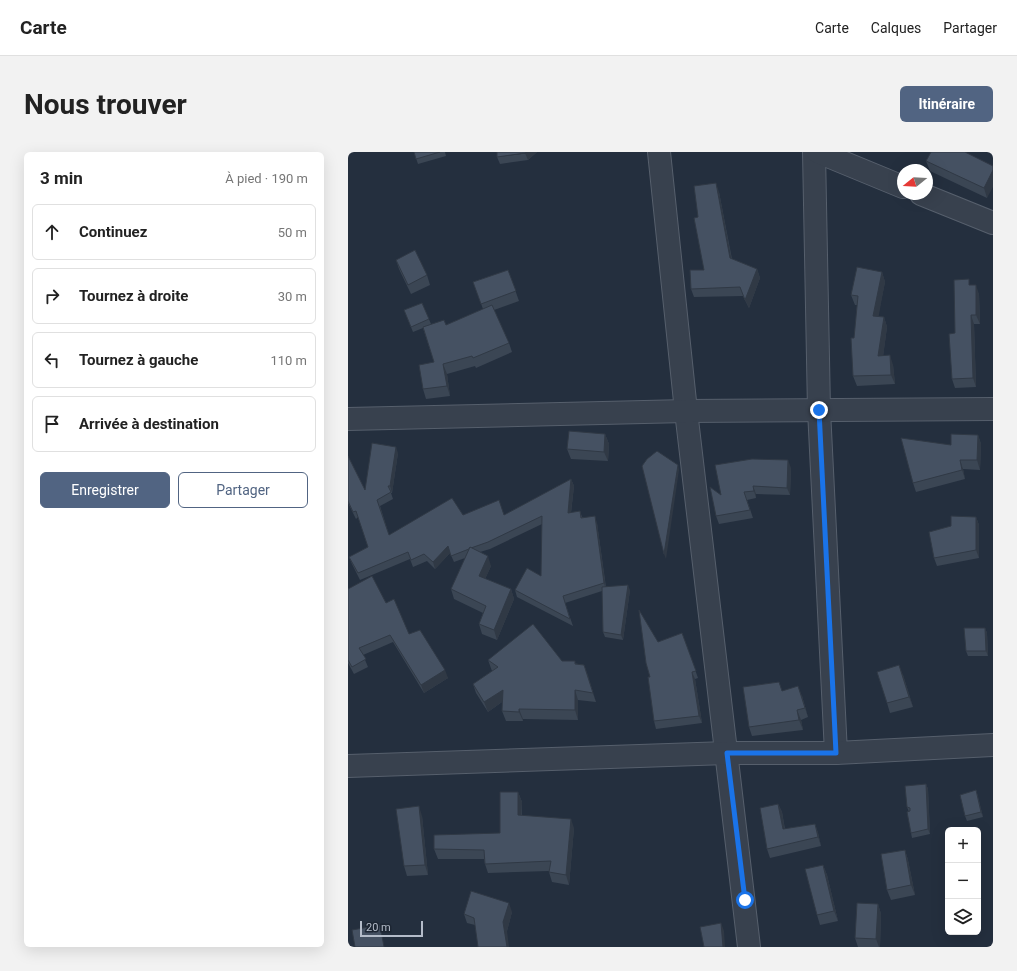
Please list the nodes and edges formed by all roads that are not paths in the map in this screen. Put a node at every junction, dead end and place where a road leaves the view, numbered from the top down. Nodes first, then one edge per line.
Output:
1 (659, 152) edge
2 (814, 152) edge
3 (818, 152) edge
4 (897, 184) edge
5 (933, 198) edge
6 (993, 223) edge
7 (993, 409) edge
8 (819, 410) junction
9 (686, 411) junction
10 (348, 419) edge
11 (993, 745) edge
12 (727, 753) junction
13 (836, 753) junction
14 (348, 766) edge
15 (749, 947) edge

1 - 9 street
2 - 8 street
3 - 4 street
5 - 6 street
7 - 8 street
8 - 9 street
8 - 13 street
9 - 10 street
9 - 12 street
11 - 13 street
12 - 13 street
12 - 14 street
12 - 15 street

